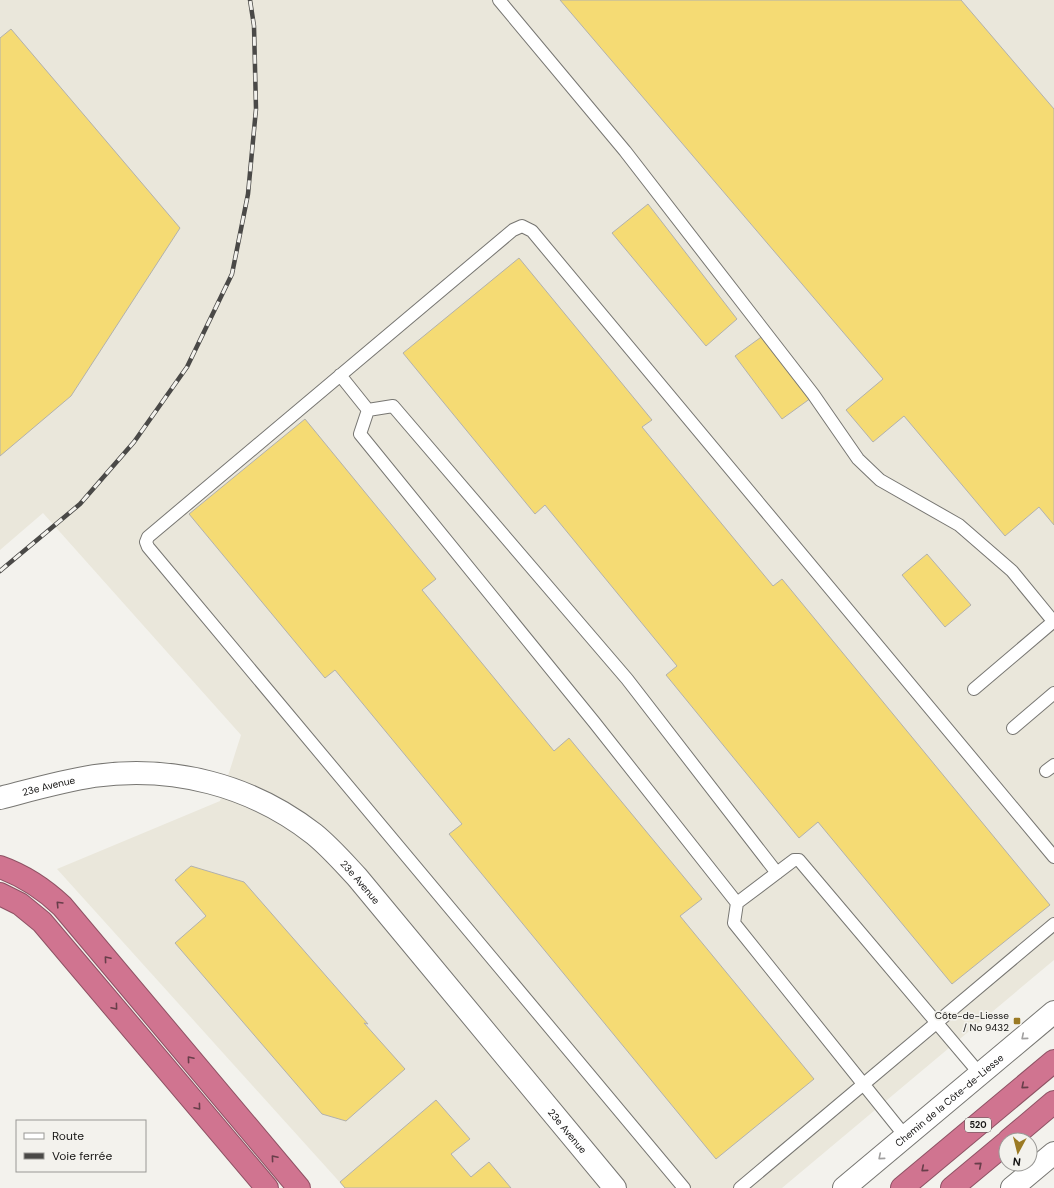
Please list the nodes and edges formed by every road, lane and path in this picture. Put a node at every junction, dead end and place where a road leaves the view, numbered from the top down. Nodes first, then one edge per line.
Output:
1 (499, 0) edge
2 (340, 375) junction
3 (368, 410) junction
4 (1054, 621) edge
5 (974, 688) dead end
6 (1054, 694) edge
7 (1013, 728) dead end
8 (0, 798) edge
9 (1054, 857) edge
10 (0, 867) edge
11 (777, 873) junction
12 (0, 894) edge
13 (737, 903) junction
14 (1054, 924) edge
15 (1054, 1012) edge
16 (936, 1023) junction
17 (1054, 1061) edge
18 (980, 1074) junction
19 (864, 1084) junction
20 (1054, 1102) edge
21 (1018, 1132) edge
22 (906, 1136) junction
23 (998, 1150) edge
24 (1054, 1153) edge
25 (267, 1188) edge
26 (299, 1188) edge
27 (615, 1188) edge
28 (684, 1188) edge
29 (740, 1188) edge
30 (844, 1188) edge
31 (902, 1188) edge
32 (952, 1188) edge
33 (1012, 1188) edge

1 - 4 lane
2 - 3 lane
2 - 9 lane
2 - 28 lane
3 - 11 lane
3 - 13 lane
4 - 5 lane
6 - 7 lane
8 - 27 street, 23e Avenue
26 -> 10 highway
11 - 13 lane
11 - 16 lane
12 -> 25 highway
13 - 19 lane
14 - 16 lane
15 -> 18 street, Chemin de la Côte-de-Liesse
16 - 18 lane
16 - 19 lane
17 -> 31 highway, 520
18 - 22 street, Chemin de la Côte-de-Liesse
19 - 22 lane
19 - 29 lane
20 - 21 highway
22 -> 30 street, Chemin de la Côte-de-Liesse
32 -> 23 highway
24 - 33 street

